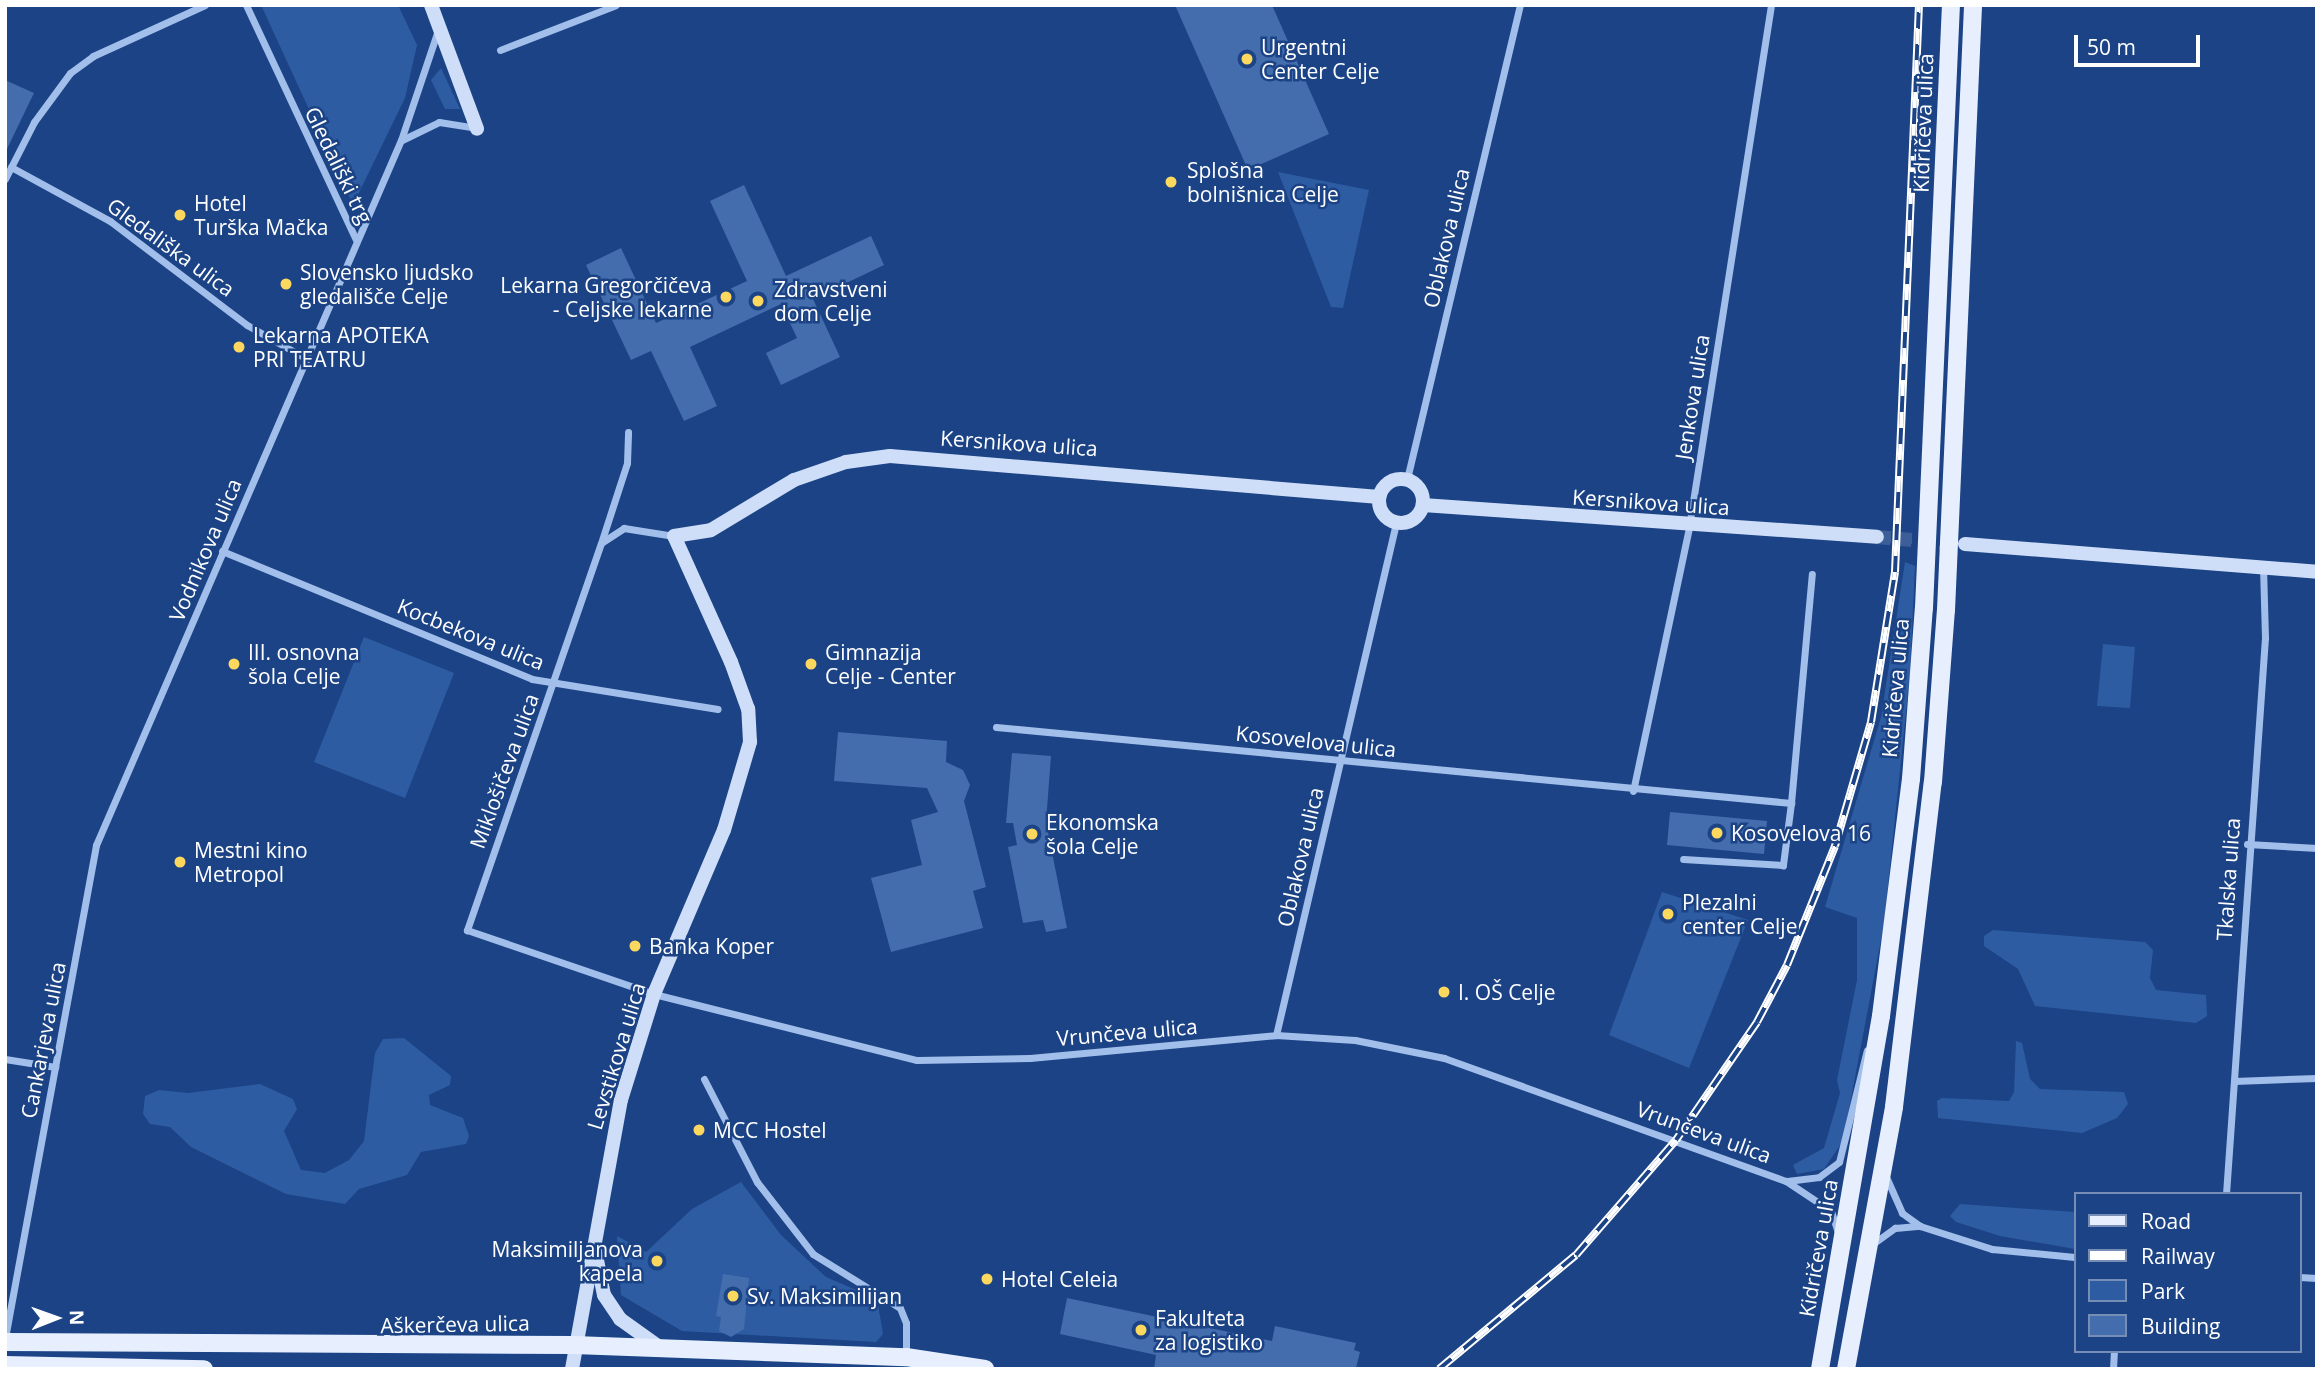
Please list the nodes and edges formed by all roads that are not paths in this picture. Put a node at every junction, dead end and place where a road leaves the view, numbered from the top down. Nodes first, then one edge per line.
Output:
1 (205, 5) edge
2 (246, 5) edge
3 (616, 5) edge
4 (1520, 5) edge
5 (1771, 5) edge
6 (1951, 5) edge
7 (1973, 5) edge
8 (434, 12) edge
9 (500, 50) dead end
10 (477, 129) joint
11 (401, 140) junction
12 (11, 167) junction
13 (5, 179) edge
14 (356, 240) junction
15 (307, 359) junction
16 (628, 432) dead end
17 (1407, 479) junction
18 (1379, 497) junction
19 (1423, 505) junction
20 (1396, 523) junction
21 (1689, 527) junction
22 (674, 536) junction
23 (1877, 537) tunnel mouth
24 (601, 543) junction
25 (1965, 544) tunnel mouth
26 (222, 551) junction
27 (2263, 568) junction
28 (2317, 572) edge
29 (1812, 574) dead end
30 (553, 685) junction
31 (718, 709) dead end
32 (996, 727) dead end
33 (1340, 762) junction
34 (1633, 790) junction
35 (1791, 803) junction
36 (2247, 844) junction
37 (2317, 848) edge
38 (1683, 859) dead end
39 (90, 873) joint
40 (467, 930) joint
41 (654, 994) junction
42 (1881, 1016) junction
43 (1276, 1035) junction
44 (5, 1059) edge
45 (55, 1067) junction
46 (2317, 1078) edge
47 (704, 1079) dead end
48 (2234, 1082) junction
49 (1886, 1147) junction
50 (1786, 1181) junction
51 (2226, 1192) edge
52 (1920, 1226) junction
53 (593, 1237) junction
54 (1867, 1250) junction
55 (2074, 1258) edge
56 (1830, 1309) junction
57 (5, 1340) edge
58 (574, 1345) junction
59 (663, 1350) junction
60 (906, 1357) junction
61 (5, 1365) edge
62 (204, 1369) edge
63 (572, 1369) edge
64 (985, 1369) edge
65 (1820, 1369) edge
66 (1846, 1369) edge

1 - 12 street
2 - 14 street, Gledališki trg
3 - 9 street
4 - 17 street, Oblakova ulica
5 - 21 street, Jenkova ulica
6 - 42 main road, Kidričeva ulica
7 - 49 main road
8 - 10 street
8 - 11 street, Gledališki trg
10 - 11 street
11 - 14 street, Gledališki trg
12 - 13 street
12 - 15 street, Gledališka ulica
14 - 15 street, Vodnikova ulica
15 - 26 street, Vodnikova ulica
16 - 24 street, Miklošičeva ulica
17 - 18 street
17 - 19 street
18 - 20 street
18 - 22 street, Kersnikova ulica
19 - 20 street
19 - 21 street, Kersnikova ulica
20 - 33 street, Oblakova ulica
21 - 23 street, Kersnikova ulica
21 - 34 street, Jenkova ulica
22 - 24 street
22 - 41 street, Levstikova ulica
24 - 30 street, Miklošičeva ulica
25 - 27 street
26 - 30 street, Kocbekova ulica
26 - 39 street, Vodnikova ulica
27 - 28 street
27 - 36 street, Tkalska ulica
29 - 35 street
30 - 31 street, Kocbekova ulica
30 - 40 street, Miklošičeva ulica
32 - 33 street, Kosovelova ulica
33 - 34 street, Kosovelova ulica
33 - 43 street, Oblakova ulica
34 - 35 street, Kosovelova ulica
35 - 38 street
36 - 37 street
36 - 48 street, Tkalska ulica
39 - 45 street, Cankarjeva ulica
40 - 41 street, Vrunčeva ulica
41 - 43 street, Vrunčeva ulica
41 - 53 street, Levstikova ulica
42 - 50 street, Vrunčeva ulica
42 - 56 main road, Kidričeva ulica
43 - 50 street, Vrunčeva ulica
44 - 45 street
45 - 57 street, Cankarjeva ulica
46 - 48 street
47 - 60 street
48 - 51 street, Tkalska ulica
49 - 52 street
49 - 54 main road
50 - 56 street, Vrunčeva ulica
52 - 54 street
52 - 55 street
53 - 58 street, Levstikova ulica
53 - 59 street
54 - 66 main road
56 - 65 main road, Kidričeva ulica
57 - 58 main road, Aškerčeva ulica
58 - 59 main road, Aškerčeva ulica
58 - 63 street, Levstikova ulica
59 - 60 main road, Aškerčeva ulica
60 - 64 main road, Aškerčeva ulica
61 - 62 main road

